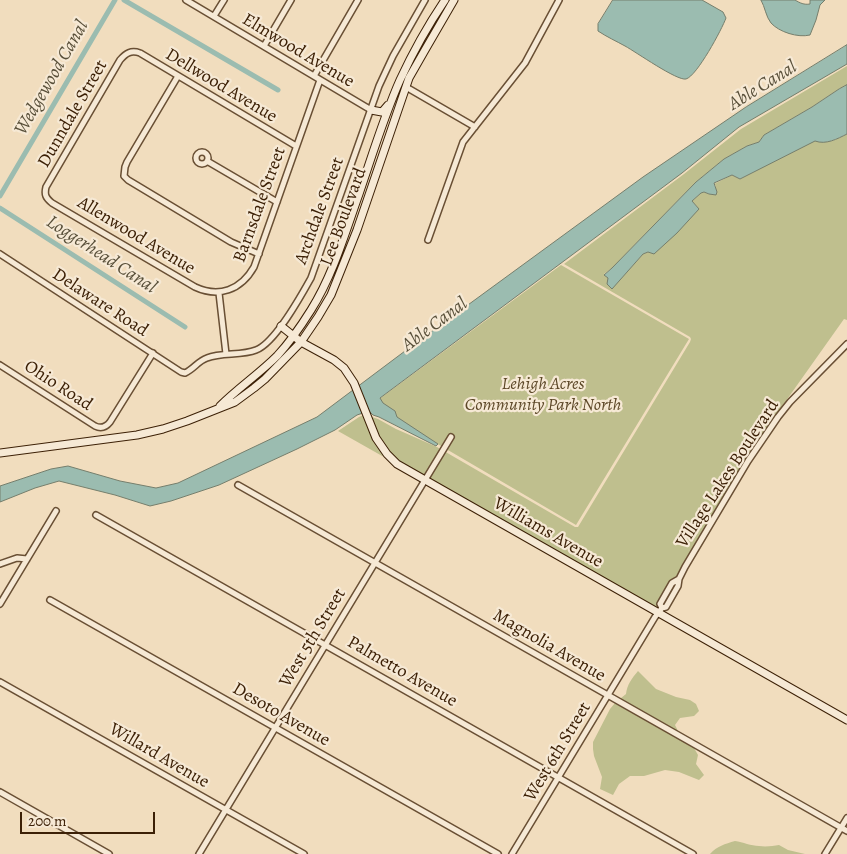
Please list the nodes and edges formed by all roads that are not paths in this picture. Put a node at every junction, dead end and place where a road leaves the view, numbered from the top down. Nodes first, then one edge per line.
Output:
1 (186, 0) edge
2 (224, 0) edge
3 (291, 0) edge
4 (358, 0) edge
5 (425, 0) edge
6 (445, 0) edge
7 (450, 0) edge
8 (454, 0) edge
9 (559, 0) edge
10 (448, 10) junction
11 (214, 16) junction
12 (264, 46) junction
13 (130, 52) joint
14 (178, 76) junction
15 (314, 76) junction
16 (320, 80) junction
17 (402, 86) junction
18 (393, 99) junction
19 (371, 110) junction
20 (383, 126) junction
21 (475, 127) junction
22 (296, 146) junction
23 (376, 146) junction
24 (207, 161) dead end
25 (370, 191) junction
26 (44, 193) joint
27 (277, 202) junction
28 (428, 240) dead end
29 (0, 254) edge
30 (259, 254) junction
31 (219, 293) junction
32 (281, 326) junction
33 (294, 336) junction
34 (301, 342) junction
35 (847, 344) edge
36 (152, 353) junction
37 (226, 354) junction
38 (0, 365) edge
39 (185, 373) joint
40 (216, 410) junction
41 (451, 437) dead end
42 (0, 453) edge
43 (425, 480) junction
44 (238, 485) dead end
45 (56, 511) dead end
46 (96, 515) dead end
47 (27, 559) junction
48 (375, 563) junction
49 (0, 564) edge
50 (50, 600) dead end
51 (0, 604) edge
52 (660, 610) junction
53 (325, 645) junction
54 (0, 682) edge
55 (608, 695) junction
56 (847, 720) edge
57 (276, 727) junction
58 (558, 778) junction
59 (0, 792) edge
60 (226, 810) junction
61 (847, 818) edge
62 (841, 828) junction
63 (847, 831) edge
64 (109, 854) edge
65 (199, 854) edge
66 (304, 854) edge
67 (498, 854) edge
68 (512, 854) edge
69 (693, 854) edge
70 (825, 854) edge

1 - 11 street, Elmwood Avenue
2 - 11 street
3 - 12 street
4 - 15 street
5 - 19 street, Archdale Street
6 - 17 main road, Lee Boulevard
7 - 10 main road
8 - 10 main road, Lee Boulevard
9 - 21 street
10 - 17 main road, Lee Boulevard
11 - 12 street, Elmwood Avenue
12 - 15 street, Elmwood Avenue
13 - 14 street, Dellwood Avenue
13 - 26 street, Dunndale Street
14 - 22 street, Dellwood Avenue
14 - 30 street
15 - 16 street, Elmwood Avenue
16 - 19 street, Elmwood Avenue
16 - 22 street, Barnsdale Street
17 - 18 main road, Lee Boulevard
17 - 21 street
17 - 25 main road, Lee Boulevard
18 - 19 main road
18 - 20 main road, Lee Boulevard
19 - 20 main road
19 - 32 street, Archdale Street
20 - 23 main road, Lee Boulevard
21 - 28 street
22 - 27 street, Barnsdale Street
23 - 25 main road
23 - 33 main road, Lee Boulevard
24 - 27 street
25 - 34 main road, Lee Boulevard
26 - 31 street, Allenwood Avenue
27 - 30 street, Barnsdale Street
29 - 36 street, Delaware Road
30 - 31 street, Barnsdale Street
31 - 37 street
32 - 33 main road, Williams Avenue
32 - 37 street, Archdale Street
33 - 34 main road, Williams Avenue
33 - 40 main road, Lee Boulevard
34 - 40 main road, Lee Boulevard
34 - 43 main road, Williams Avenue
35 - 52 street, Village Lakes Boulevard
36 - 38 street, Ohio Road
36 - 39 street, Delaware Road
37 - 39 street, Archdale Street
40 - 42 main road, Lee Boulevard
41 - 43 street, West 5th Street
43 - 48 street, West 5th Street
43 - 52 main road, Williams Avenue
44 - 48 street, Magnolia Avenue
45 - 47 street
46 - 53 street, Palmetto Avenue
47 - 49 street
47 - 51 street
48 - 53 street, West 5th Street
48 - 55 street, Magnolia Avenue
50 - 57 street, Desoto Avenue
52 - 55 street, West 6th Street
52 - 56 main road, Williams Avenue
53 - 57 street, West 5th Street
53 - 58 street, Palmetto Avenue
54 - 60 street, Willard Avenue
55 - 58 street, West 6th Street
55 - 62 street, Magnolia Avenue
57 - 60 street, West 5th Street
57 - 67 street, Desoto Avenue
58 - 68 street, West 6th Street
58 - 69 street, Palmetto Avenue
59 - 64 street
60 - 65 street, West 5th Street
60 - 66 street, Willard Avenue
61 - 62 street
62 - 63 street, Magnolia Avenue
62 - 70 street

